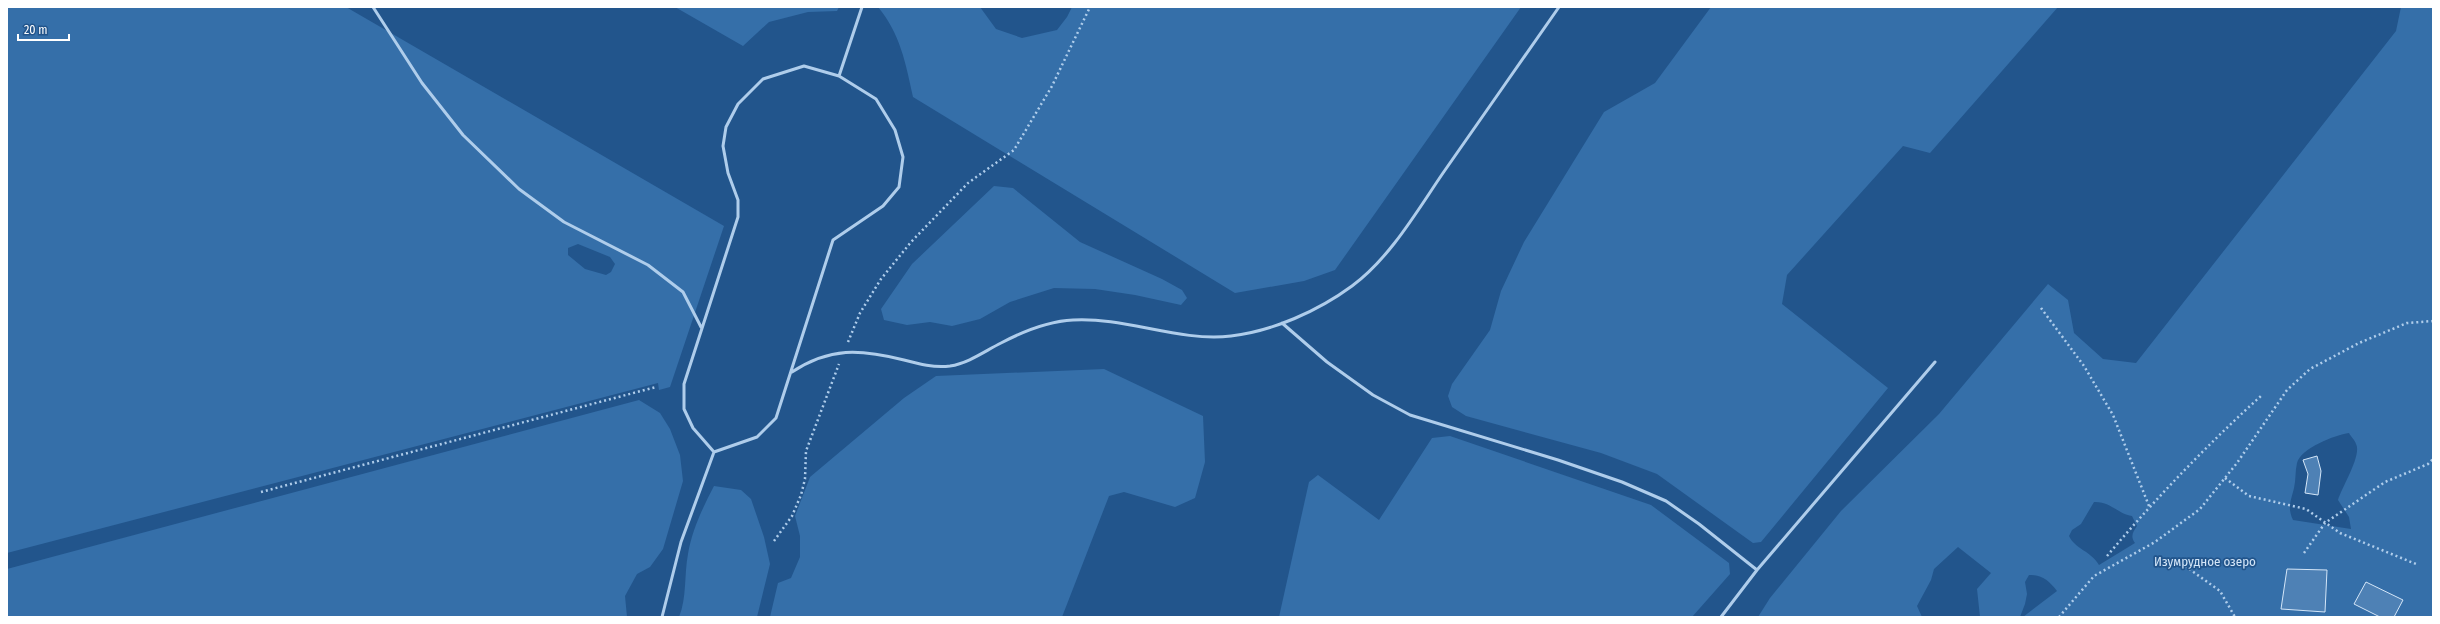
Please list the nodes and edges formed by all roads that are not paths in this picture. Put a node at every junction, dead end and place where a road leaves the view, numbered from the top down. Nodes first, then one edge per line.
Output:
1 (373, 7) edge
2 (862, 7) edge
3 (1559, 7) edge
4 (839, 76) junction
5 (1282, 323) junction
6 (702, 327) junction
7 (1935, 362) dead end
8 (792, 372) junction
9 (714, 452) junction
10 (1757, 570) junction
11 (662, 617) edge
12 (1721, 617) edge

1 - 6 lane
2 - 4 lane
3 - 5 lane
4 - 6 lane
4 - 8 lane
5 - 8 lane
5 - 10 lane
6 - 9 lane
7 - 10 lane
8 - 9 lane
9 - 11 lane
10 - 12 lane

